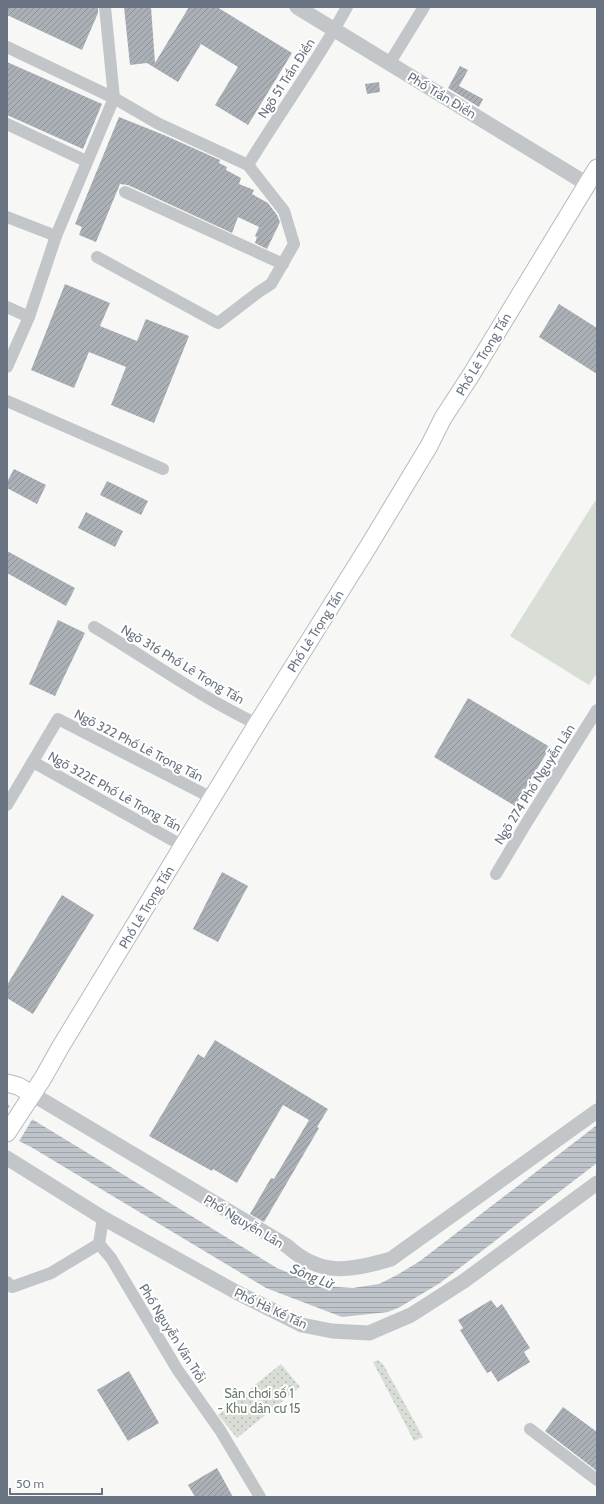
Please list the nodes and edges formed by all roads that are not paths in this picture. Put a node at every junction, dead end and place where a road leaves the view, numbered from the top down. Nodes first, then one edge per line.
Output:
1 (105, 7) edge
2 (297, 7) edge
3 (347, 7) edge
4 (424, 7) edge
5 (334, 30) junction
6 (7, 47) edge
7 (389, 64) junction
8 (114, 98) junction
9 (7, 124) edge
10 (86, 161) junction
11 (248, 165) junction
12 (597, 168) edge
13 (587, 184) junction
14 (124, 192) dead end
15 (7, 217) edge
16 (56, 236) junction
17 (98, 257) dead end
18 (283, 264) junction
19 (7, 307) edge
20 (29, 317) junction
21 (7, 367) edge
22 (7, 401) edge
23 (163, 469) dead end
24 (94, 627) dead end
25 (597, 710) edge
26 (257, 724) junction
27 (33, 762) junction
28 (212, 798) junction
29 (7, 805) edge
30 (183, 846) junction
31 (496, 874) dead end
32 (7, 1083) edge
33 (28, 1100) junction
34 (597, 1111) edge
35 (7, 1133) edge
36 (7, 1158) edge
37 (597, 1183) edge
38 (103, 1218) junction
39 (99, 1244) junction
40 (7, 1282) edge
41 (530, 1430) dead end
42 (597, 1480) edge
43 (260, 1497) edge

1 - 8 street
2 - 5 street, Phố Trần Điền
3 - 5 street, Ngõ 51 Trần Điền
4 - 7 street
5 - 7 street, Phố Trần Điền
5 - 11 street, Ngõ 51 Trần Điền
6 - 8 street
7 - 13 street, Phố Trần Điền
8 - 10 street
8 - 11 street
9 - 10 street
10 - 16 street
11 - 18 street
12 - 13 main road, Phố Lê Trọng Tấn
13 - 26 main road, Phố Lê Trọng Tấn
14 - 18 street
15 - 16 street
16 - 20 street
17 - 18 street
19 - 20 street
20 - 21 street
22 - 23 street
24 - 26 street, Ngõ 316 Phố Lê Trọng Tấn
25 - 31 street, Ngõ 274 Phố Nguyễn Lân
26 - 28 main road, Phố Lê Trọng Tấn
27 - 28 street, Ngõ 322 Phố Lê Trọng Tấn
27 - 29 street, Ngõ 322 Phố Lê Trọng Tấn
27 - 30 street, Ngõ 322E Phố Lê Trọng Tấn
28 - 30 main road, Phố Lê Trọng Tấn
30 - 33 main road, Phố Lê Trọng Tấn
32 - 33 main road
33 - 34 street, Phố Nguyễn Lân
33 - 35 main road, Phố Lê Trọng Tấn
36 - 38 street, Phố Hà Kế Tấn
37 - 38 street, Phố Hà Kế Tấn
38 - 39 street
39 - 40 street
39 - 43 street, Phố Nguyễn Văn Trỗi
41 - 42 street

